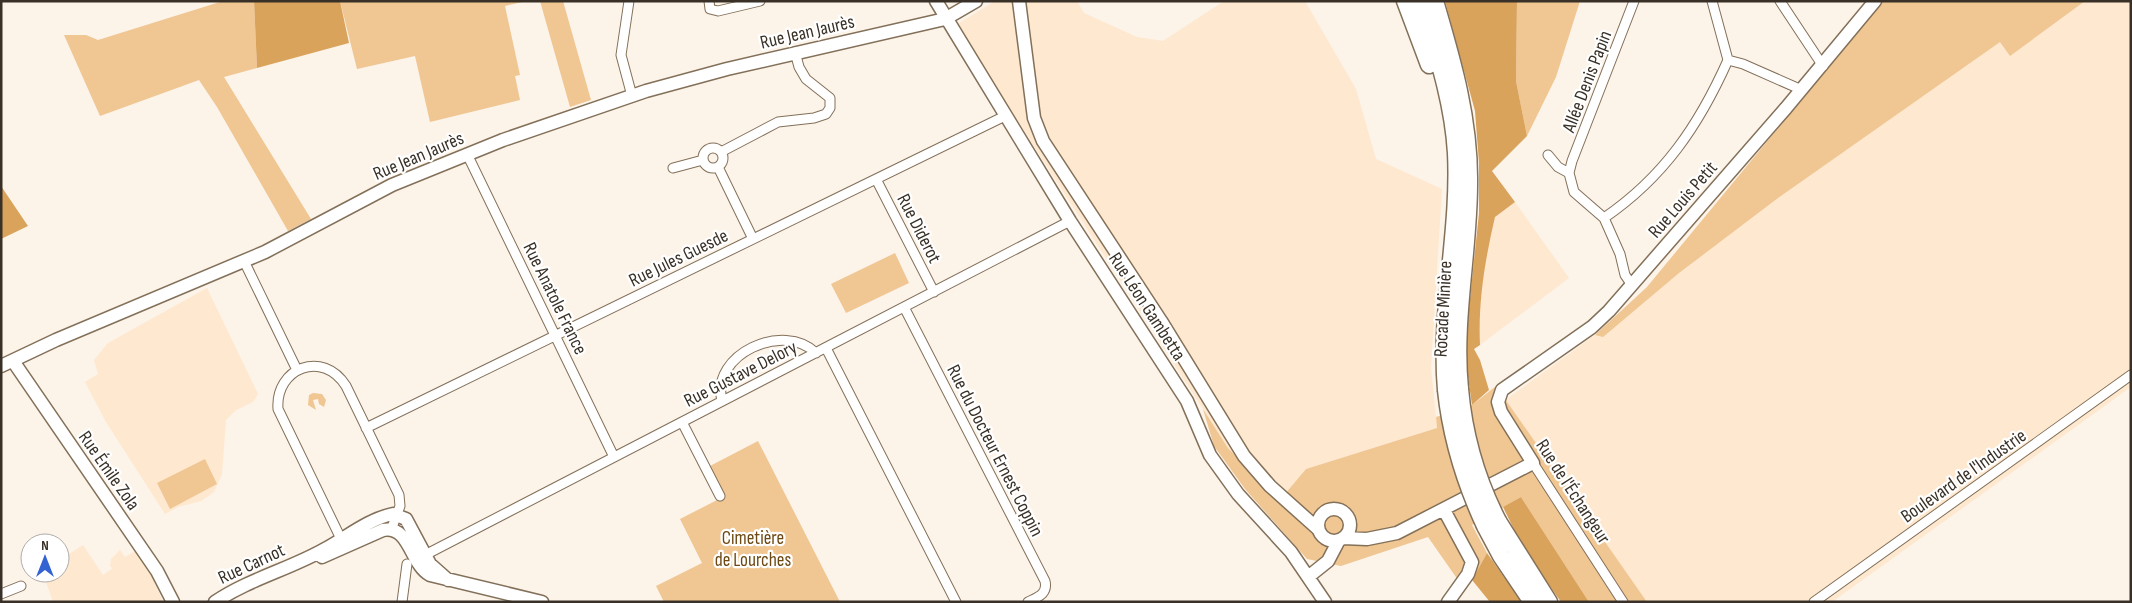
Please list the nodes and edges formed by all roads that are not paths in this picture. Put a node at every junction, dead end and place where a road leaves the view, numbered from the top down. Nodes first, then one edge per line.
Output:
1 (629, 1) edge
2 (709, 1) edge
3 (760, 1) edge
4 (936, 1) edge
5 (976, 1) edge
6 (987, 1) edge
7 (1019, 1) edge
8 (1405, 1) edge
9 (1420, 1) edge
10 (1435, 1) edge
11 (1634, 1) edge
12 (1712, 1) edge
13 (1780, 1) edge
14 (1875, 1) edge
15 (946, 21) junction
16 (795, 52) junction
17 (1728, 60) junction
18 (1822, 66) junction
19 (1802, 90) junction
20 (632, 96) junction
21 (1005, 116) junction
22 (721, 152) junction
23 (467, 154) junction
24 (1548, 155) dead end
25 (703, 160) junction
26 (718, 167) junction
27 (673, 168) dead end
28 (1569, 173) junction
29 (876, 179) junction
30 (1455, 202) junction
31 (1604, 218) junction
32 (1070, 221) junction
33 (753, 239) junction
34 (244, 261) junction
35 (1632, 285) junction
36 (934, 292) junction
37 (904, 307) junction
38 (556, 335) junction
39 (826, 348) junction
40 (816, 353) junction
41 (7, 363) edge
42 (297, 370) junction
43 (2131, 375) edge
44 (1453, 389) junction
45 (1499, 399) joint
46 (722, 401) junction
47 (682, 422) junction
48 (366, 428) junction
49 (614, 457) junction
50 (1533, 464) junction
51 (720, 496) dead end
52 (1285, 499) junction
53 (1444, 510) junction
54 (1326, 512) junction
55 (397, 514) junction
56 (1350, 523) junction
57 (1492, 524) junction
58 (391, 530) junction
59 (1321, 533) junction
60 (1386, 536) junction
61 (1341, 539) junction
62 (343, 543) junction
63 (416, 560) junction
64 (1308, 577) junction
65 (21, 586) dead end
66 (1, 594) edge
67 (174, 602) edge
68 (215, 602) edge
69 (402, 602) edge
70 (542, 602) edge
71 (956, 602) edge
72 (1028, 602) edge
73 (1325, 602) edge
74 (1448, 602) edge
75 (1532, 602) edge
76 (1549, 602) edge
77 (1623, 602) edge
78 (1814, 602) edge

1 - 20 street
2 - 3 street
4 - 15 street, Rue Léon Gambetta
5 - 15 street
6 - 15 street, Rue Jean Jaurès
7 - 52 street
8 - 30 highway
9 - 30 highway, Rocade Minière
10 - 44 highway, Rocade Minière
11 - 28 street, Allée Denis Papin
12 - 17 street
13 - 18 street
14 - 18 street, Rue Louis Petit
15 - 16 street, Rue Jean Jaurès
15 - 21 street, Rue Léon Gambetta
16 - 20 street, Rue Jean Jaurès
16 - 22 street
17 - 19 street
17 - 31 street
18 - 19 street, Rue Louis Petit
19 - 35 street, Rue Louis Petit
20 - 23 street, Rue Jean Jaurès
21 - 29 street, Rue Jules Guesde
21 - 32 street, Rue Léon Gambetta
22 - 25 street
22 - 26 street
23 - 34 street, Rue Jean Jaurès
23 - 38 street, Rue Anatole France
24 - 28 street
25 - 26 street
25 - 27 street
26 - 33 street
28 - 31 street
29 - 33 street, Rue Jules Guesde
29 - 36 street, Rue Diderot
30 - 44 highway, Rocade Minière
31 - 35 street
32 - 36 street, Rue Gustave Delory
32 - 64 street, Rue Léon Gambetta
33 - 38 street, Rue Jules Guesde
34 - 41 street, Rue Jean Jaurès
34 - 42 street
35 - 45 street, Rue Louis Petit
36 - 37 street, Rue Gustave Delory
37 - 39 street, Rue Gustave Delory
37 - 72 street, Rue du Docteur Ernest Coppin
38 - 48 street, Rue Jules Guesde
38 - 49 street, Rue Anatole France
39 - 40 street, Rue Gustave Delory
39 - 71 street
40 - 46 street, Rue Gustave Delory
40 - 46 street
41 - 67 street, Rue Émile Zola
42 - 48 street
42 - 62 street
43 - 78 street, Boulevard de l'Industrie
44 - 57 highway, Rocade Minière, bridge
45 - 50 street, Rue de l'Échangeur
46 - 47 street, Rue Gustave Delory
47 - 49 street, Rue Gustave Delory
47 - 51 street
48 - 55 street
49 - 63 street, Rue Gustave Delory
50 - 53 street
50 - 77 street, Rue de l'Échangeur
52 - 54 street
52 - 59 street
53 - 60 street
53 - 74 street
54 - 56 street
54 - 59 street
55 - 58 street
55 - 62 street
55 - 63 street
56 - 60 street
56 - 61 street
57 - 75 highway, Rocade Minière
57 - 76 highway, Rocade Minière
58 - 62 street, Rue Carnot
58 - 63 street
59 - 61 street
59 - 64 street
60 - 61 street
61 - 64 street
62 - 68 street, Rue Carnot
63 - 69 street
63 - 70 street
64 - 73 street, Rue Léon Gambetta
65 - 66 street

